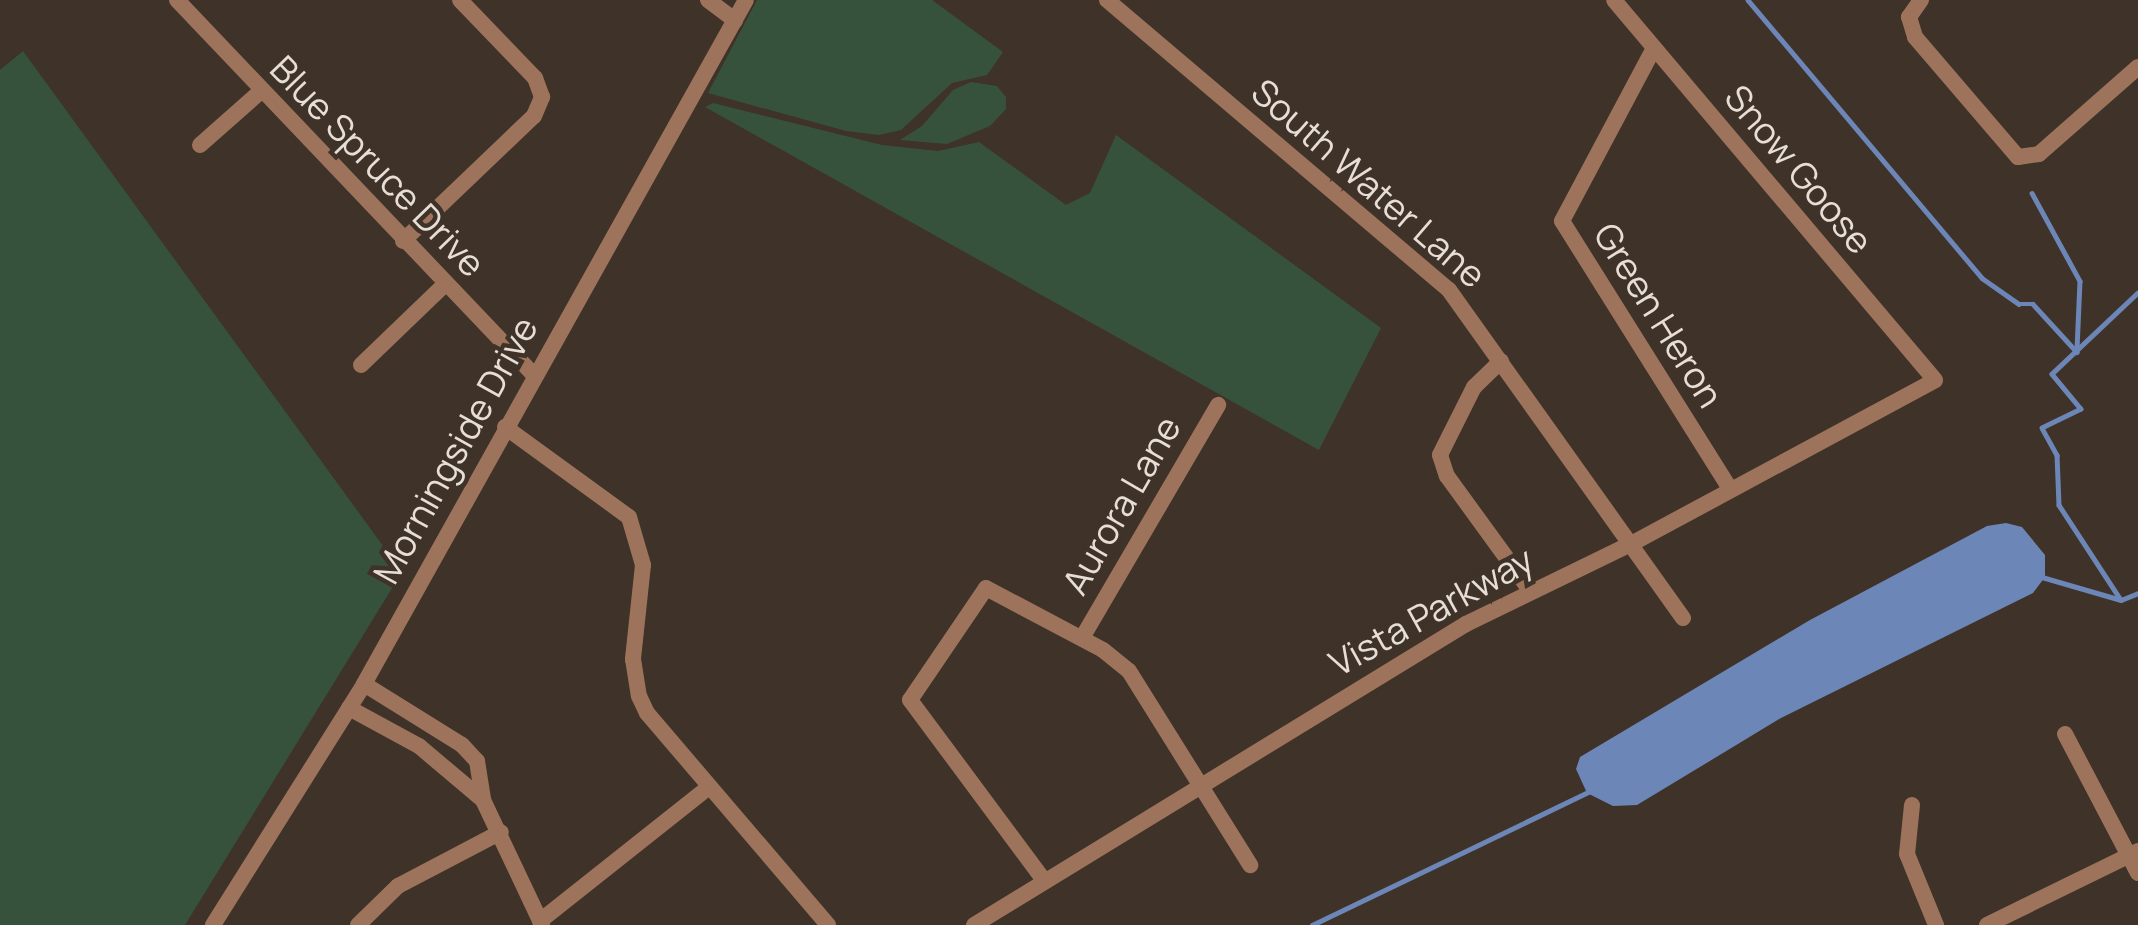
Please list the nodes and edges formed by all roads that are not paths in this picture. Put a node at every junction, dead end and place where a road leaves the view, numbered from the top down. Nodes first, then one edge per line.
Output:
1 (177, 0) edge
2 (460, 0) edge
3 (708, 0) edge
4 (746, 0) edge
5 (1614, 0) edge
6 (1921, 0) edge
7 (1114, 2) edge
8 (735, 20) junction
9 (1654, 48) junction
10 (2138, 67) edge
11 (260, 92) junction
12 (200, 145) dead end
13 (404, 241) junction
14 (444, 285) junction
15 (1501, 362) junction
16 (361, 365) dead end
17 (534, 375) junction
18 (1935, 380) joint
19 (1217, 405) dead end
20 (505, 427) junction
21 (1729, 487) junction
22 (1631, 544) junction
23 (1529, 590) junction
24 (1682, 618) dead end
25 (1082, 638) junction
26 (364, 684) junction
27 (349, 708) junction
28 (2065, 734) dead end
29 (1202, 782) junction
30 (709, 787) junction
31 (482, 800) junction
32 (1912, 805) dead end
33 (501, 832) junction
34 (2134, 853) edge
35 (1250, 865) dead end
36 (2138, 873) edge
37 (1043, 879) junction
38 (541, 923) edge
39 (212, 925) edge
40 (358, 925) edge
41 (828, 925) edge
42 (974, 925) edge
43 (1936, 925) edge
44 (1987, 925) edge

1 - 11 street, Blue Spruce Drive
2 - 13 street
3 - 8 street
4 - 8 street, Morningside Drive
5 - 9 street, Snow Goose
6 - 10 street
7 - 15 street, South Water Lane
8 - 17 street, Morningside Drive
9 - 18 street, Snow Goose
9 - 21 street, Green Heron
11 - 12 street
11 - 13 street, Blue Spruce Drive
13 - 14 street, Blue Spruce Drive
14 - 16 street
14 - 17 street, Blue Spruce Drive
15 - 22 street, South Water Lane
15 - 23 street
17 - 20 street, Morningside Drive
18 - 21 street, Vista Parkway
19 - 25 street, Aurora Lane
20 - 26 street, Morningside Drive
20 - 30 street
21 - 22 street, Vista Parkway
22 - 23 street, Vista Parkway
22 - 24 street, South Water Lane
23 - 29 street, Vista Parkway
25 - 29 street
25 - 37 street
26 - 27 street, Morningside Drive
26 - 31 street
27 - 31 street
27 - 39 street, Morningside Drive
28 - 34 street
29 - 35 street
29 - 37 street, Vista Parkway
30 - 38 street
30 - 41 street
31 - 33 street
32 - 43 street
33 - 38 street
33 - 40 street
34 - 36 street
34 - 44 street
37 - 42 street, Vista Parkway

